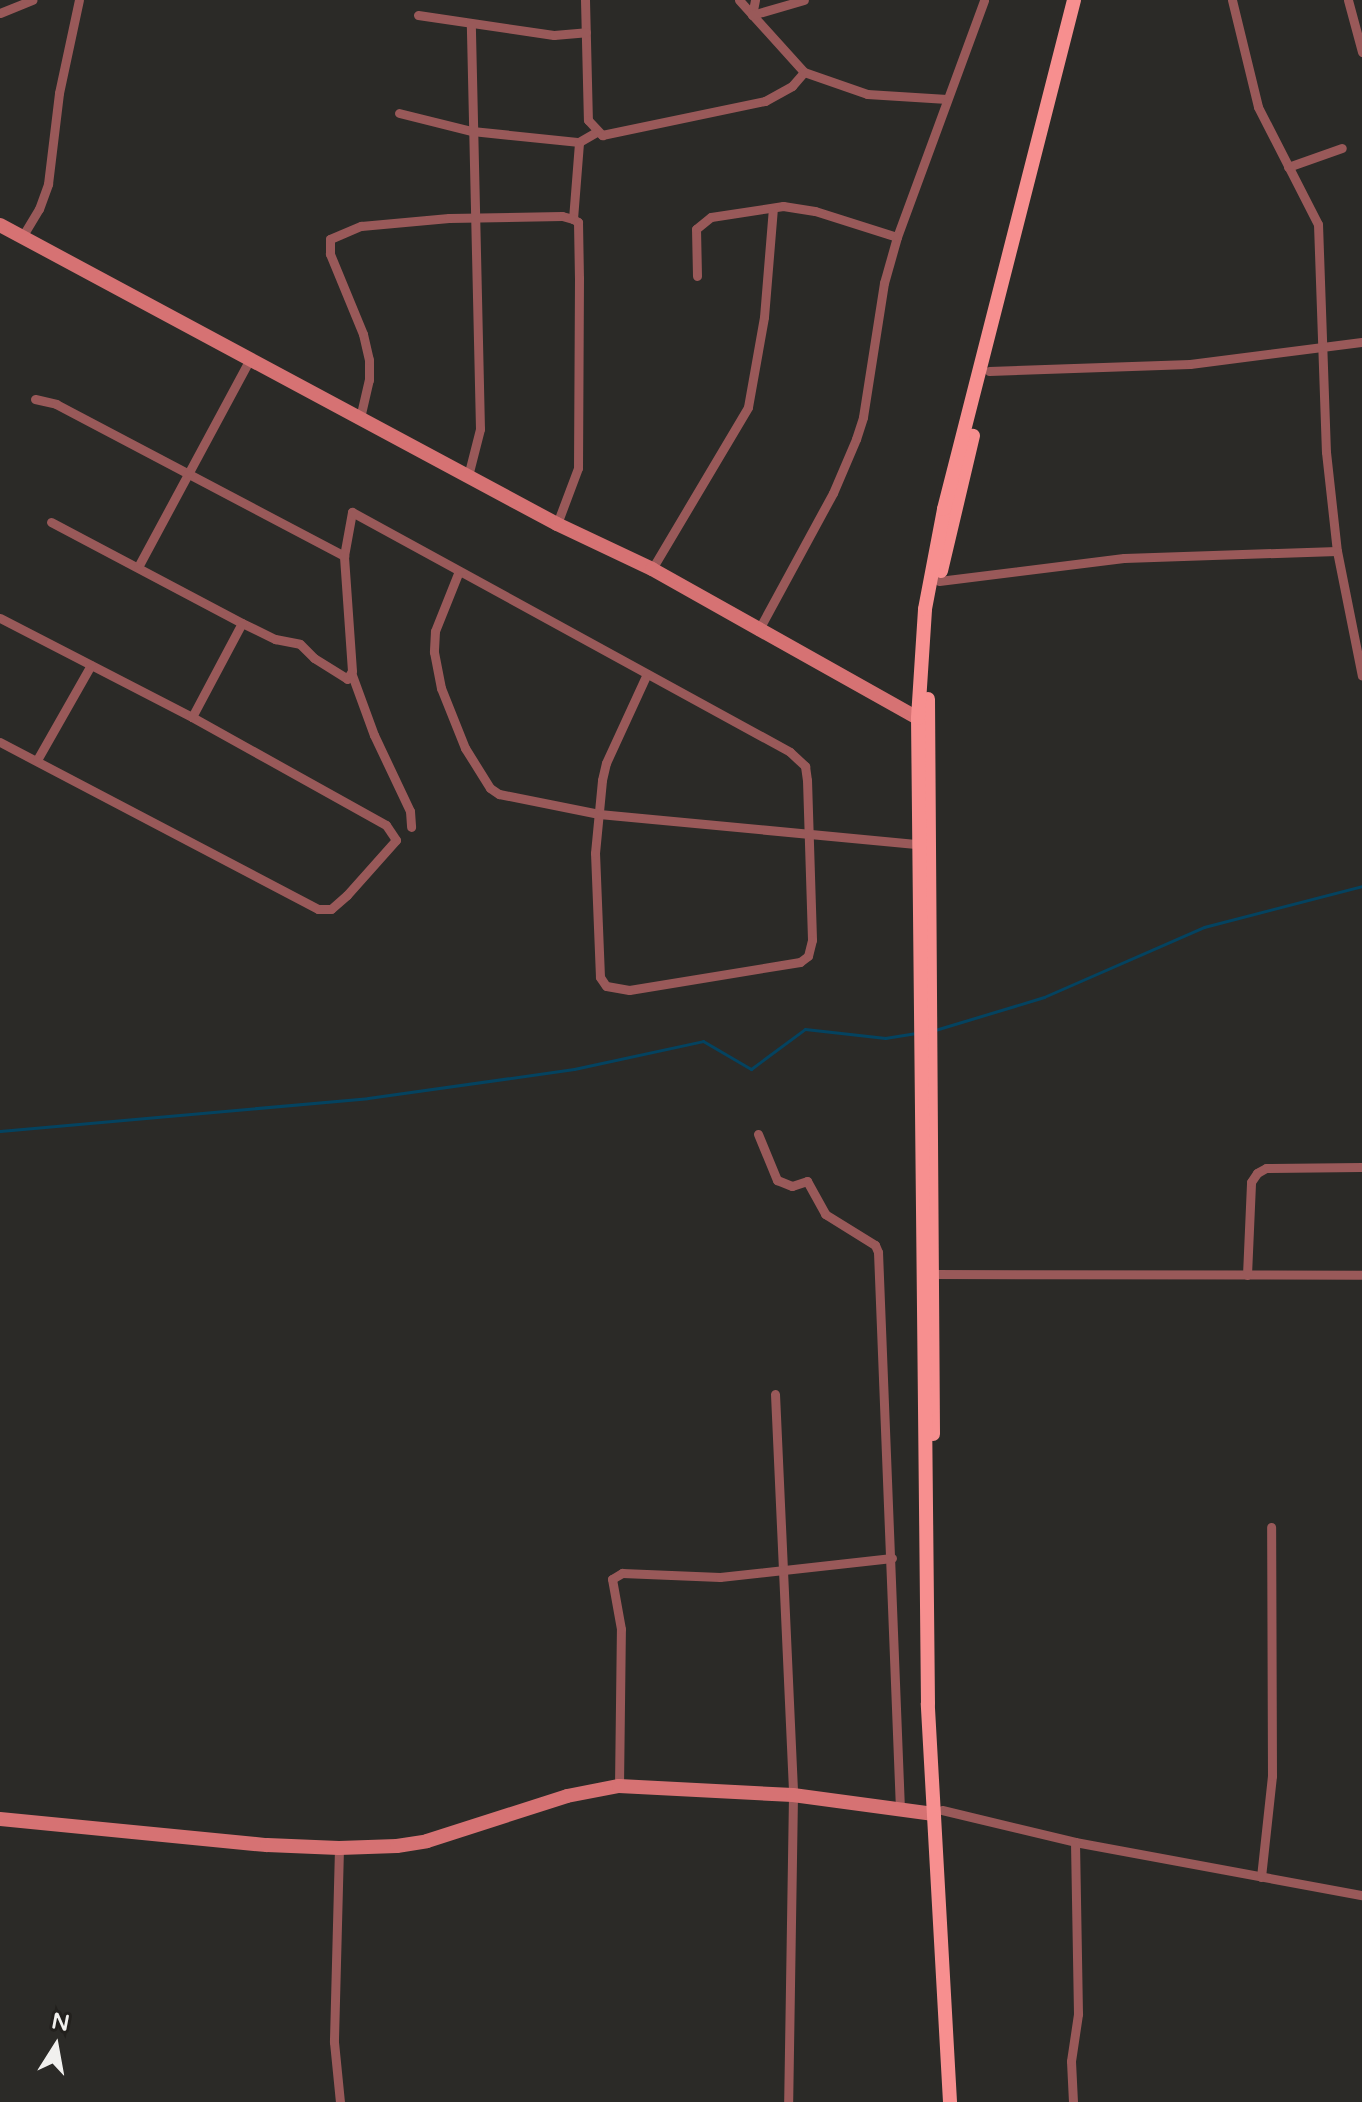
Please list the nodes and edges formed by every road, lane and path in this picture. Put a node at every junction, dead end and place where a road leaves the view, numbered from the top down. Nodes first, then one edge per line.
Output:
1 (32, 0) edge
2 (79, 0) edge
3 (585, 0) edge
4 (739, 0) edge
5 (755, 0) edge
6 (804, 0) edge
7 (984, 0) edge
8 (1074, 0) edge
9 (1081, 0) edge
10 (1232, 0) edge
11 (1348, 0) edge
12 (0, 13) edge
13 (418, 15) dead end
14 (752, 15) junction
15 (471, 24) junction
16 (586, 32) junction
17 (1362, 52) edge
18 (804, 72) junction
19 (947, 99) junction
20 (399, 113) dead end
21 (472, 131) junction
22 (596, 132) junction
23 (579, 142) junction
24 (1342, 148) dead end
25 (1288, 167) junction
26 (773, 208) junction
27 (476, 217) junction
28 (573, 219) junction
29 (0, 225) edge
30 (22, 237) junction
31 (897, 237) junction
32 (697, 276) dead end
33 (1362, 342) edge
34 (1321, 350) junction
35 (250, 359) junction
36 (989, 371) junction
37 (35, 399) dead end
38 (360, 418) junction
39 (189, 474) junction
40 (468, 476) junction
41 (51, 522) dead end
42 (557, 524) junction
43 (1337, 551) junction
44 (344, 556) junction
45 (138, 567) junction
46 (652, 569) junction
47 (459, 571) junction
48 (939, 581) junction
49 (0, 618) edge
50 (242, 623) junction
51 (758, 631) junction
52 (91, 665) junction
53 (1361, 673) edge
54 (647, 674) junction
55 (352, 675) junction
56 (192, 717) junction
57 (918, 718) junction
58 (0, 742) edge
59 (37, 760) junction
60 (599, 814) junction
61 (411, 827) dead end
62 (809, 836) junction
63 (916, 844) junction
64 (758, 1134) dead end
65 (1362, 1167) edge
66 (932, 1274) junction
67 (1247, 1275) junction
68 (1362, 1275) edge
69 (775, 1394) dead end
70 (1271, 1527) dead end
71 (892, 1558) junction
72 (783, 1568) junction
73 (619, 1786) junction
74 (793, 1795) junction
75 (900, 1810) junction
76 (938, 1812) junction
77 (0, 1819) edge
78 (1075, 1842) junction
79 (339, 1848) junction
80 (1261, 1877) junction
81 (1362, 1895) edge
82 (340, 2102) edge
83 (788, 2102) edge
84 (950, 2102) edge
85 (958, 2102) edge
86 (1073, 2102) edge

1 - 12 street
2 - 30 street
3 - 16 street
4 - 14 street
5 - 14 street
6 - 14 street
7 - 19 street
8 - 57 main road
9 - 36 main road
10 - 25 street
11 - 17 street
13 - 15 street
14 - 18 street
15 - 16 street
15 - 21 street
16 - 22 street
18 - 19 street
18 - 22 street
19 - 31 street
20 - 21 street
21 - 23 street
21 - 27 street
22 - 23 street
23 - 28 street
24 - 25 street
25 - 34 street
26 - 31 street
26 - 32 street
26 - 46 street
27 - 28 street
27 - 38 street
27 - 40 street
28 - 42 street
29 - 30 street
30 - 35 street
31 - 51 street
33 - 34 street
34 - 36 street
34 - 43 street
35 - 38 street
35 - 39 street
36 - 48 main road
37 - 39 street
38 - 40 street
39 - 44 street
39 - 45 street
40 - 42 street
41 - 45 street
42 - 46 street
43 - 48 street
43 - 53 street
44 - 47 street
44 - 55 street
45 - 50 street
46 - 51 street
47 - 54 street
47 - 60 street
48 - 66 main road
49 - 52 street
50 - 55 street
50 - 56 street
51 - 57 street
52 - 56 street
52 - 59 street
54 - 60 street
54 - 62 street
55 - 61 street
56 - 59 street
57 - 63 main road
58 - 59 street
60 - 62 street
60 - 62 street
62 - 63 street
63 - 76 main road
64 - 71 street
65 - 67 street
66 - 67 street
66 - 76 main road
67 - 68 street
69 - 72 street
70 - 80 street
71 - 72 street
71 - 75 street
72 - 73 street
72 - 74 street
73 - 74 street
73 - 79 street
74 - 75 street
74 - 83 street
75 - 76 street
76 - 78 street
76 - 84 main road
76 - 85 main road
77 - 79 street
78 - 80 street
78 - 86 street
79 - 82 street
80 - 81 street

